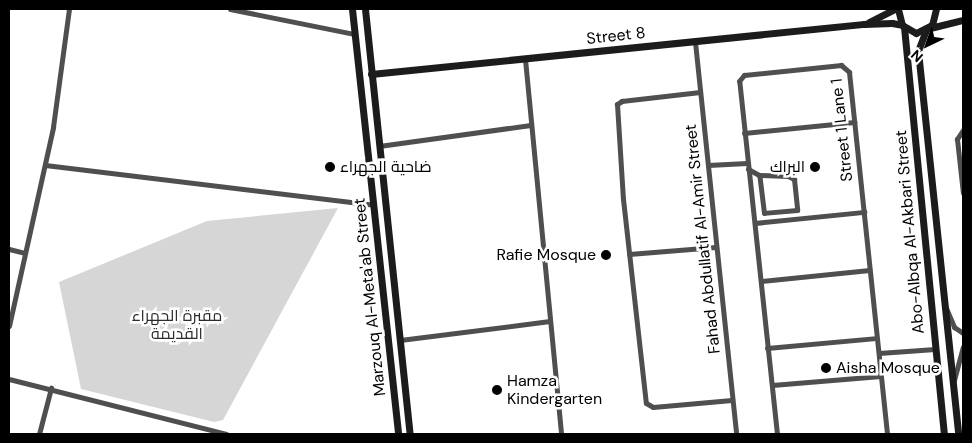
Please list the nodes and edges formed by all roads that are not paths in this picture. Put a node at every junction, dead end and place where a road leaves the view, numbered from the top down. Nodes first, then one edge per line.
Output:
1 (69, 9) edge
2 (230, 9) edge
3 (352, 9) edge
4 (365, 9) edge
5 (894, 9) edge
6 (898, 9) edge
7 (936, 9) edge
8 (963, 20) edge
9 (864, 24) junction
10 (903, 26) junction
11 (928, 29) junction
12 (354, 34) junction
13 (695, 42) junction
14 (525, 59) junction
15 (371, 74) junction
16 (700, 92) junction
17 (854, 122) junction
18 (531, 125) junction
19 (963, 130) edge
20 (744, 133) junction
21 (379, 146) junction
22 (45, 165) junction
23 (708, 165) junction
24 (747, 166) junction
25 (759, 175) junction
26 (963, 193) edge
27 (374, 204) junction
28 (922, 211) junction
29 (864, 212) junction
30 (755, 223) junction
31 (716, 247) junction
32 (9, 249) edge
33 (25, 252) junction
34 (629, 254) junction
35 (380, 262) junction
36 (392, 262) junction
37 (869, 270) junction
38 (941, 276) junction
39 (382, 280) junction
40 (394, 280) junction
41 (761, 281) junction
42 (946, 306) junction
43 (550, 321) junction
44 (9, 326) edge
45 (963, 333) edge
46 (876, 338) junction
47 (400, 340) junction
48 (963, 347) edge
49 (767, 348) junction
50 (935, 349) junction
51 (879, 353) junction
52 (881, 376) junction
53 (9, 379) edge
54 (772, 385) junction
55 (953, 385) junction
56 (51, 388) junction
57 (732, 400) junction
58 (199, 428) junction
59 (39, 434) edge
60 (198, 434) edge
61 (226, 434) edge
62 (398, 434) edge
63 (410, 434) edge
64 (561, 434) edge
65 (736, 434) edge
66 (777, 434) edge
67 (887, 434) edge
68 (944, 434) edge
69 (958, 434) edge

1 - 22 street
2 - 12 street
3 - 12 main road, Marzouq Al-Meta'ab Street
4 - 15 main road, Marzouq Al-Meta'ab Street
5 - 9 main road, Street 8
6 - 10 main road, Abo-Albqa Al-Akbari Street
7 - 11 main road, Abo-Albqa Al-Akbari Street
8 - 11 main road
9 - 10 main road, Street 8
9 - 13 main road, Street 8
10 - 11 main road, Street 8
10 - 28 main road, Abo-Albqa Al-Akbari Street
11 - 38 main road, Abo-Albqa Al-Akbari Street
12 - 27 main road, Marzouq Al-Meta'ab Street
13 - 14 main road, Street 8
13 - 16 street, Fahad Abdullatif Al-Amir Street
14 - 15 main road, Street 8
14 - 18 street
15 - 21 main road, Marzouq Al-Meta'ab Street
16 - 23 street, Fahad Abdullatif Al-Amir Street
16 - 34 street
17 - 20 street
17 - 20 street, Street 1 Lane 1
17 - 29 street, Street 1 Lane 1
18 - 21 street
18 - 43 street
19 - 26 street
20 - 24 street, Street 1 Lane 1
21 - 36 main road, Marzouq Al-Meta'ab Street
22 - 27 street
22 - 33 street
23 - 24 street
23 - 31 street, Fahad Abdullatif Al-Amir Street
24 - 25 street
24 - 30 street, Street 1 Lane 1
25 - 25 street
27 - 35 main road, Marzouq Al-Meta'ab Street
28 - 38 main road
28 - 50 main road, Abo-Albqa Al-Akbari Street
29 - 30 street
29 - 37 street, Street 1 Lane 1
30 - 41 street, Street 1 Lane 1
31 - 34 street
31 - 57 street, Fahad Abdullatif Al-Amir Street
32 - 33 street
33 - 44 street
34 - 57 street
35 - 36 main road
35 - 39 main road, Marzouq Al-Meta'ab Street
36 - 40 main road, Marzouq Al-Meta'ab Street
37 - 41 street
37 - 46 street, Street 1 Lane 1
38 - 42 main road, Abo-Albqa Al-Akbari Street
39 - 40 main road
39 - 62 main road, Marzouq Al-Meta'ab Street
40 - 47 main road, Marzouq Al-Meta'ab Street
41 - 49 street, Street 1 Lane 1
42 - 45 street
42 - 55 main road, Abo-Albqa Al-Akbari Street
43 - 47 street
43 - 64 street
46 - 49 street
46 - 51 street, Street 1 Lane 1
47 - 63 main road, Marzouq Al-Meta'ab Street
48 - 55 street
49 - 54 street, Street 1 Lane 1
50 - 51 street
50 - 68 main road, Abo-Albqa Al-Akbari Street
51 - 52 street, Street 1 Lane 1
52 - 54 street
52 - 67 street, Street 1 Lane 1
53 - 56 street
54 - 66 street, Street 1 Lane 1
55 - 69 main road, Abo-Albqa Al-Akbari Street
56 - 58 street
56 - 59 street
57 - 65 street, Fahad Abdullatif Al-Amir Street
58 - 60 street
58 - 61 street

